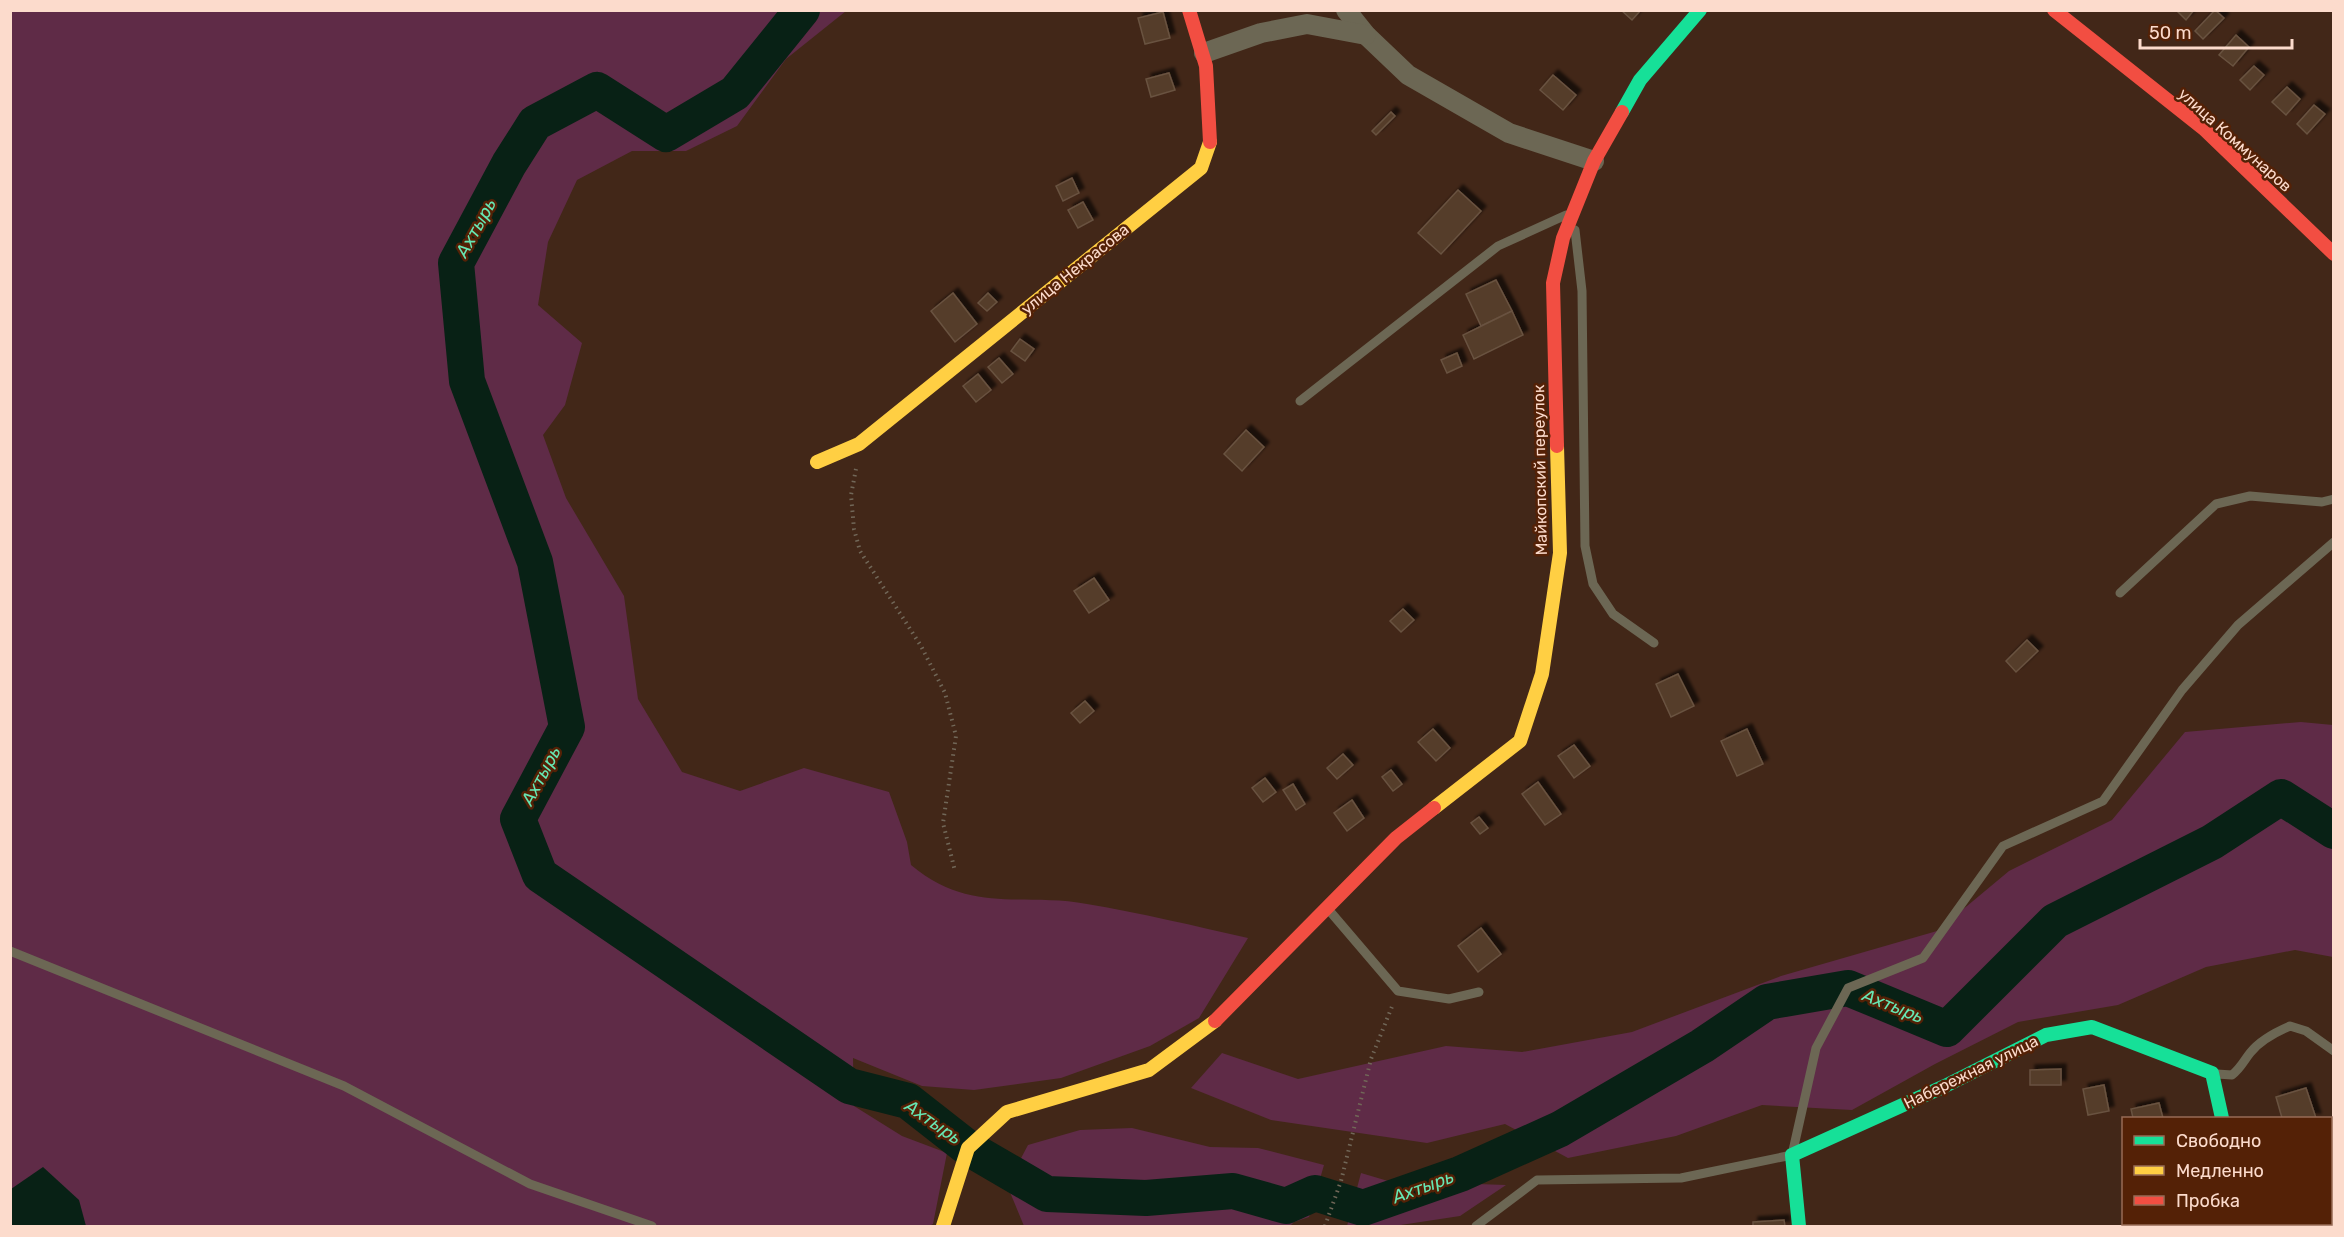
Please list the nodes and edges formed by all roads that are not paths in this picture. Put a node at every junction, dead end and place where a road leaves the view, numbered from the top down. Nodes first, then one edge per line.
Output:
1 (1189, 10) edge
2 (1346, 10) edge
3 (1700, 10) edge
4 (2054, 10) edge
5 (1366, 36) junction
6 (1204, 53) junction
7 (1594, 161) junction
8 (1572, 212) junction
9 (2334, 254) edge
10 (1300, 401) dead end
11 (817, 462) dead end
12 (2334, 499) edge
13 (2334, 542) edge
14 (2120, 593) dead end
15 (1654, 643) dead end
16 (1326, 907) junction
17 (10, 951) edge
18 (1479, 992) dead end
19 (2334, 1051) edge
20 (2212, 1073) junction
21 (2222, 1117) edge
22 (1792, 1155) junction
23 (652, 1227) edge
24 (943, 1227) edge
25 (1476, 1227) edge
26 (1799, 1227) edge

1 - 6 street, улица Некрасова
2 - 5 street
3 - 7 street
4 - 9 street, улица Коммунаров
5 - 6 street
5 - 7 street
6 - 11 street, улица Некрасова
7 - 8 street, Майкопский переулок
8 - 10 lane
8 - 15 lane
8 - 16 street, Майкопский переулок
12 - 14 lane
13 - 22 lane
16 - 18 lane
16 - 24 street, Майкопский переулок
17 - 23 lane
19 - 20 lane
20 - 21 street
20 - 22 street, Набережная улица
22 - 25 lane
22 - 26 street

